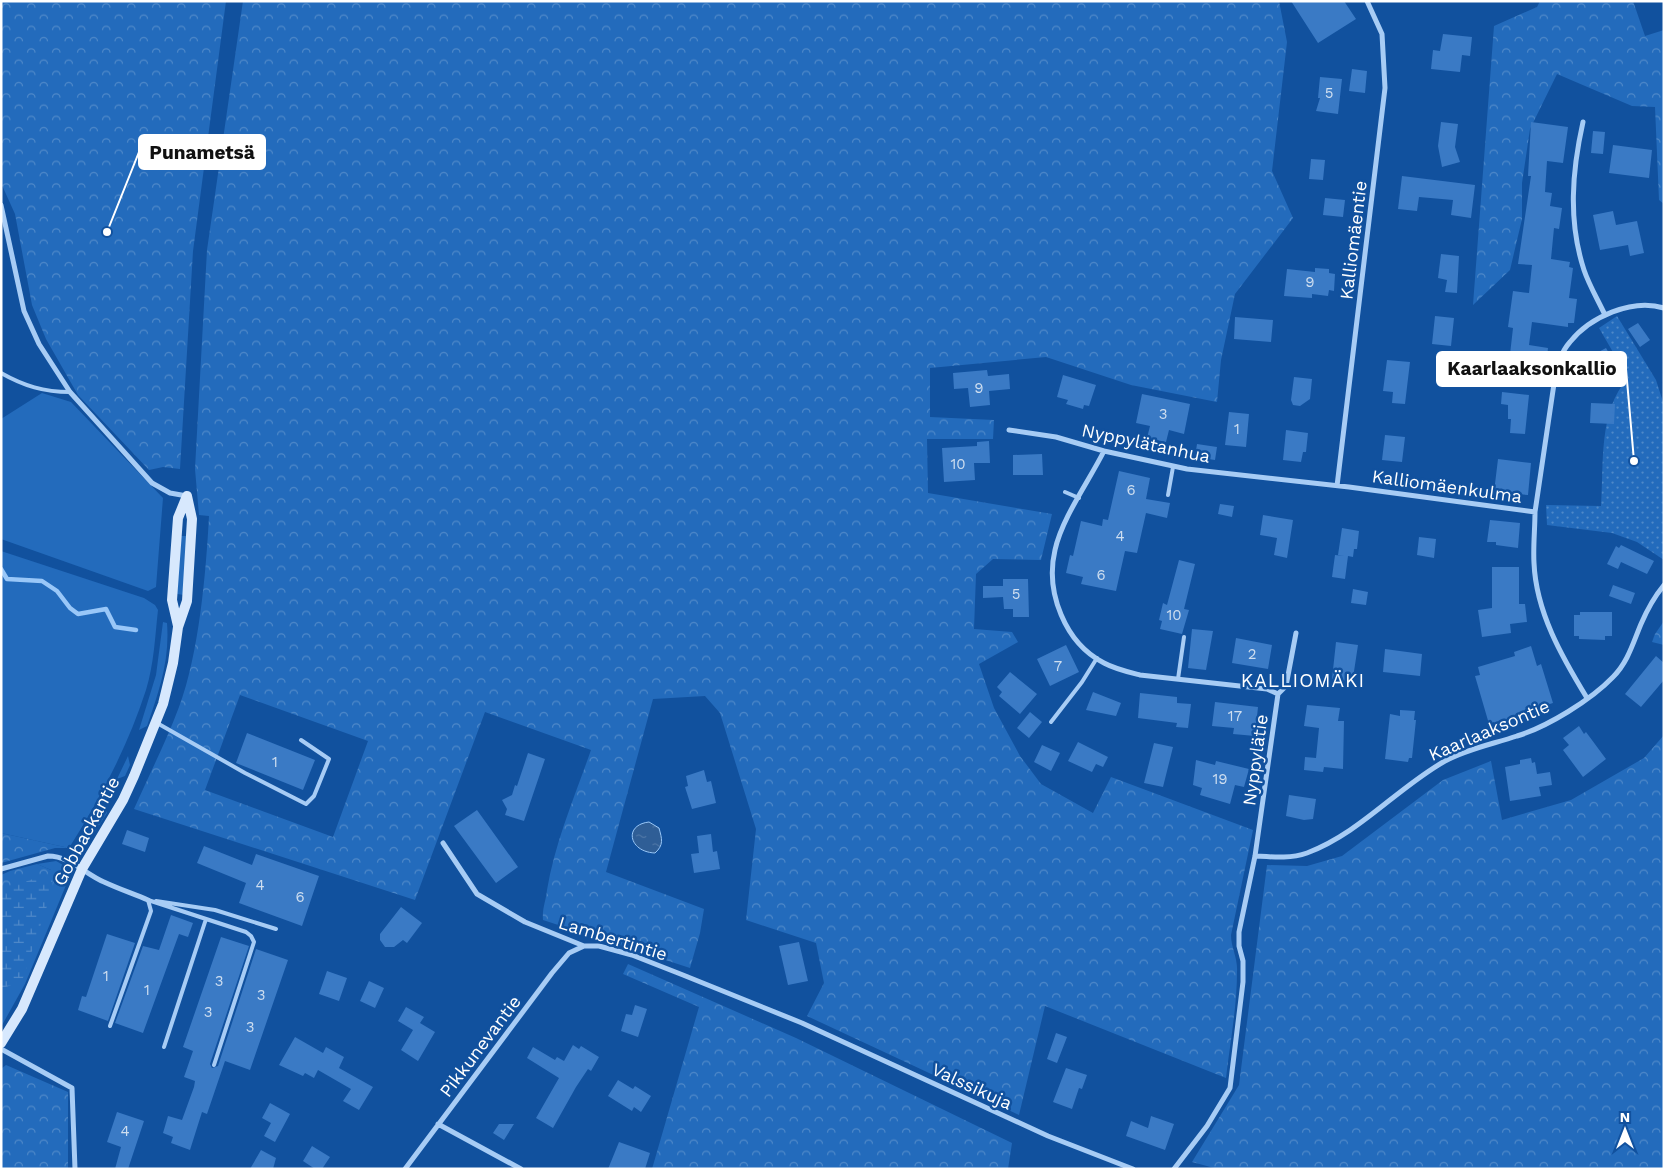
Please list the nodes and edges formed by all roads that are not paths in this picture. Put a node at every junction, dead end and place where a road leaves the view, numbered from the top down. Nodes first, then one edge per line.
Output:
1 (1367, 1) edge
2 (1583, 122) dead end
3 (1, 205) edge
4 (1664, 308) edge
5 (1605, 315) junction
6 (1, 374) edge
7 (70, 392) junction
8 (1009, 430) dead end
9 (1104, 451) junction
10 (1174, 467) junction
11 (1337, 486) junction
12 (1065, 492) dead end
13 (1168, 495) dead end
14 (187, 496) junction
15 (1079, 498) junction
16 (1535, 512) junction
17 (1664, 585) edge
18 (178, 627) junction
19 (1296, 633) dead end
20 (1184, 637) dead end
21 (1097, 658) junction
22 (1178, 679) junction
23 (1278, 694) junction
24 (1587, 698) junction
25 (157, 722) junction
26 (1051, 722) dead end
27 (301, 740) dead end
28 (443, 843) dead end
29 (1254, 856) junction
30 (1, 869) edge
31 (82, 869) junction
32 (148, 900) junction
33 (206, 919) junction
34 (276, 929) dead end
35 (584, 946) junction
36 (802, 1023) joint
37 (110, 1026) dead end
38 (1, 1043) edge
39 (164, 1047) dead end
40 (1, 1049) edge
41 (214, 1066) dead end
42 (438, 1124) junction
43 (75, 1169) edge
44 (405, 1169) edge
45 (521, 1169) edge
46 (1133, 1169) edge
47 (1174, 1169) edge

1 - 11 street, Kalliomäentie
2 - 5 street
3 - 7 street
4 - 5 street
5 - 16 street
6 - 7 lane
7 - 14 street
8 - 9 street, Nyppylätanhua
9 - 10 street, Nyppylätanhua
9 - 15 street, Nyppylätie
10 - 11 street, Nyppylätanhua
10 - 13 lane
11 - 16 street, Kalliomäenkulma
12 - 15 lane
14 - 18 street, Gobbackantie
14 - 18 street, Gobbackantie
15 - 21 street, Nyppylätie
16 - 24 street, Kalliomäenkulma
17 - 24 street, Kaarlaaksontie
18 - 25 street, Gobbackantie
19 - 23 street
20 - 22 lane
21 - 22 street, Nyppylätie
21 - 26 lane
22 - 23 street, Nyppylätie
23 - 29 street, Nyppylätie
24 - 29 street, Kaarlaaksontie
25 - 27 lane
25 - 31 street, Gobbackantie
28 - 35 street, Lambertintie
29 - 47 street, Nyppylätie
30 - 31 street
31 - 32 street
31 - 38 street, Gobbackantie
32 - 33 lane
32 - 34 lane
32 - 37 lane
33 - 39 lane
33 - 41 lane
35 - 36 street, Lambertintie
35 - 42 street, Pikkunevantie
36 - 46 street, Valssikuja
40 - 43 street
42 - 44 street, Pikkunevantie
42 - 45 street

